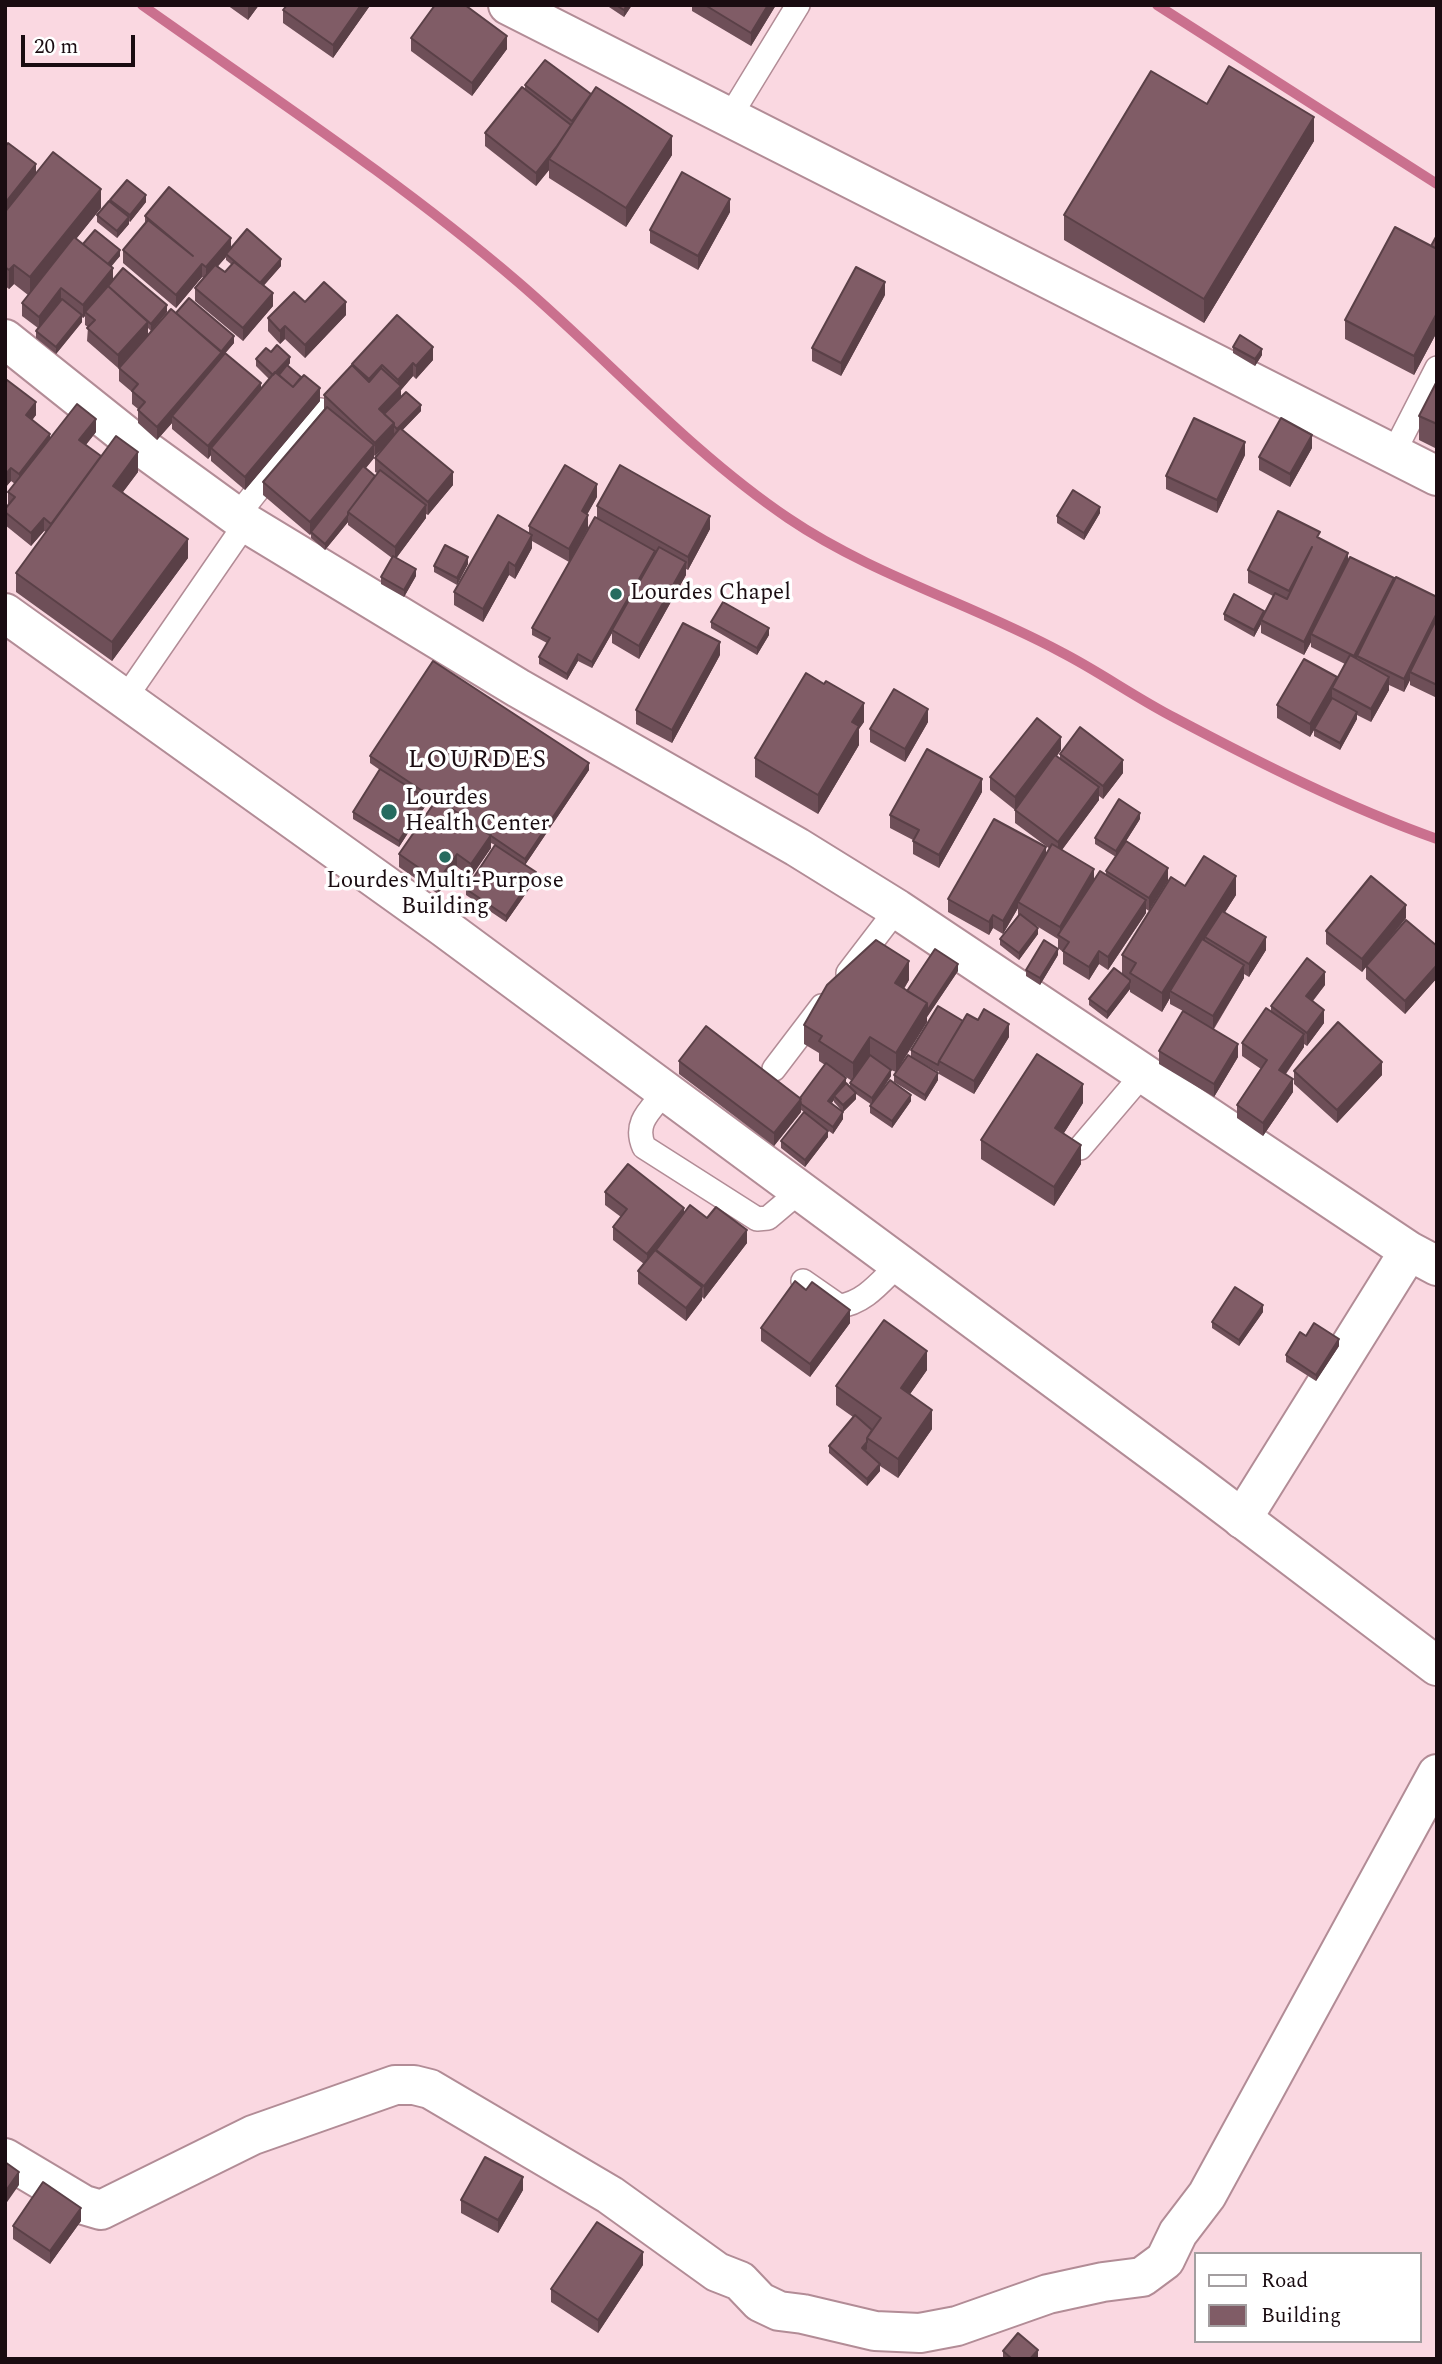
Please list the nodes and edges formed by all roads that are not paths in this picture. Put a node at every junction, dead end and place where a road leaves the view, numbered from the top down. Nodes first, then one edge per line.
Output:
1 (508, 5) edge
2 (798, 5) edge
3 (729, 118) junction
4 (5, 339) edge
5 (1437, 368) edge
6 (321, 410) edge
7 (1393, 454) junction
8 (1437, 476) edge
9 (242, 519) junction
10 (5, 613) edge
11 (124, 700) junction
12 (897, 909) junction
13 (774, 1069) dead end
14 (1143, 1074) junction
15 (666, 1091) junction
16 (1080, 1148) edge
17 (800, 1191) junction
18 (1423, 1258) edge
19 (899, 1264) junction
20 (803, 1281) dead end
21 (1242, 1519) junction
22 (1437, 1666) edge
23 (1437, 1774) edge
24 (5, 2158) edge

1 - 3 street
2 - 3 lane
3 - 7 street
4 - 9 street
5 - 7 lane
6 - 9 lane
7 - 8 street
9 - 11 lane
9 - 12 street
10 - 11 street
11 - 15 street
12 - 13 lane
12 - 14 street
14 - 16 lane
14 - 18 street
15 - 17 street
15 - 17 lane
17 - 19 street
18 - 21 street
19 - 20 lane
19 - 21 street
21 - 22 street
23 - 24 street

